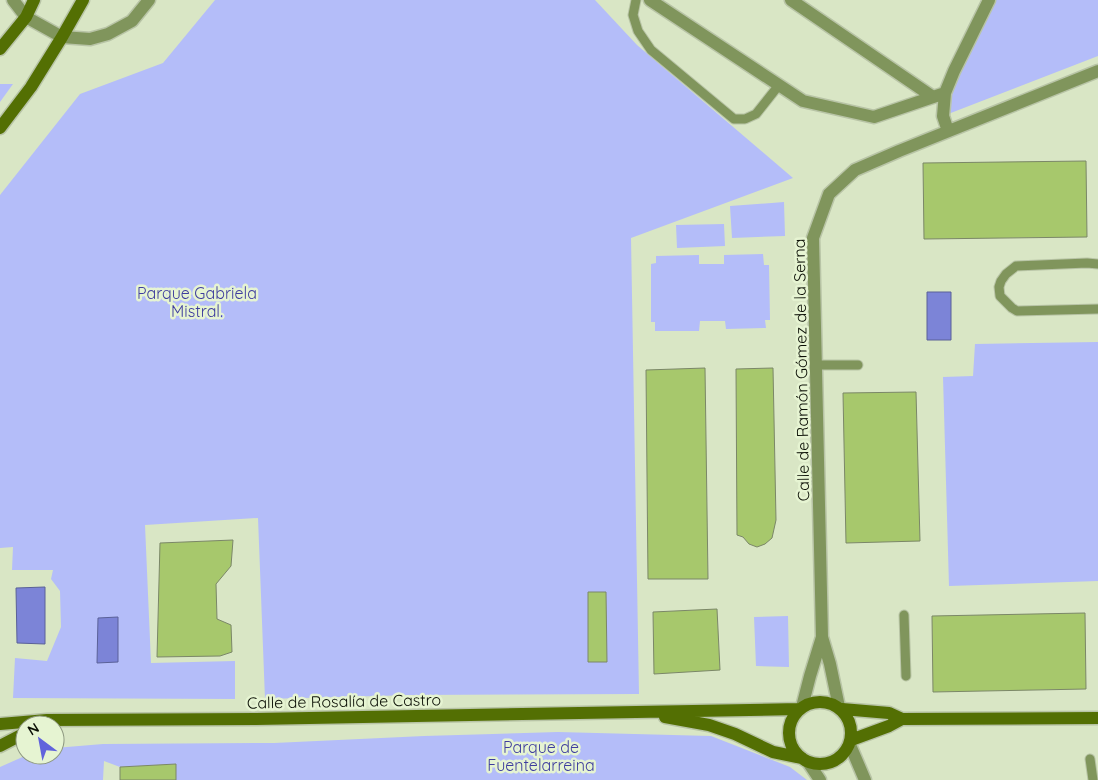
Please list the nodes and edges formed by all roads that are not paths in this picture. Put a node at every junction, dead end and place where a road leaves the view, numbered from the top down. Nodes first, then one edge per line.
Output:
1 (12, 0) edge
2 (34, 0) edge
3 (82, 0) edge
4 (149, 0) edge
5 (636, 0) edge
6 (650, 0) edge
7 (791, 0) edge
8 (990, 0) edge
9 (26, 17) junction
10 (62, 37) junction
11 (0, 49) edge
12 (1098, 71) edge
13 (780, 85) junction
14 (939, 95) junction
15 (0, 128) edge
16 (948, 131) junction
17 (1098, 264) edge
18 (1098, 309) edge
19 (858, 364) dead end
20 (816, 365) junction
21 (904, 615) dead end
22 (822, 636) junction
23 (906, 676) dead end
24 (801, 708) junction
25 (840, 708) junction
26 (641, 712) junction
27 (1098, 718) edge
28 (902, 719) junction
29 (65, 723) edge
30 (0, 724) edge
31 (15, 724) edge
32 (15, 738) edge
33 (850, 742) junction
34 (0, 746) edge
35 (1090, 759) dead end
36 (805, 760) junction
37 (820, 780) edge
38 (865, 780) edge
39 (1093, 780) edge

1 - 9 street
2 - 9 street
3 - 10 street
4 - 10 street
5 - 13 lane
6 - 13 street
7 - 14 street
8 - 14 street
9 - 10 street
9 - 11 street
10 - 15 street
12 - 16 street, Calle de Ramón Gómez de la Serna
13 - 14 street
14 - 16 street
16 - 20 street, Calle de Ramón Gómez de la Serna
17 - 18 lane
19 - 20 lane
20 - 22 street, Calle de Ramón Gómez de la Serna
21 - 23 lane
22 - 24 street, Calle de Ramón Gómez de la Serna
22 - 25 street, Calle de Ramón Gómez de la Serna
24 - 25 street
24 - 26 street, Calle de Rosalía de Castro
24 - 36 street
25 - 28 street
25 - 33 street
26 - 29 street, Calle de Rosalía de Castro
26 - 36 street, Calle de Rosalía de Castro
27 - 28 street
28 - 33 street
30 - 31 street, Calle de Rosalía de Castro
32 - 34 street
33 - 36 street
33 - 38 street
35 - 39 lane
36 - 37 street

